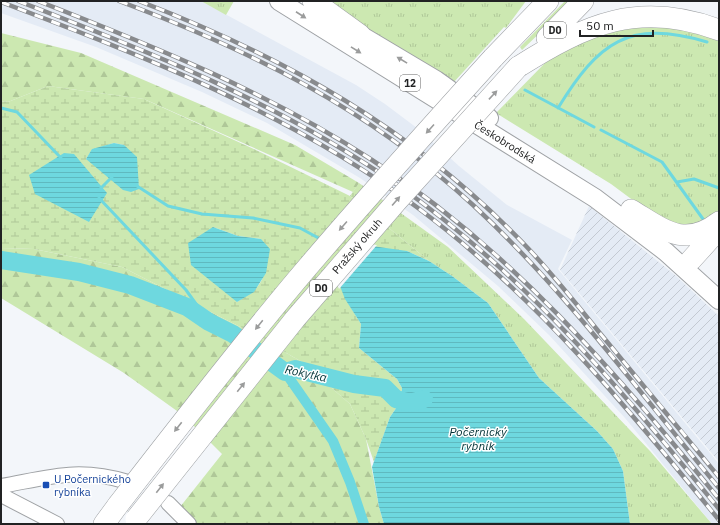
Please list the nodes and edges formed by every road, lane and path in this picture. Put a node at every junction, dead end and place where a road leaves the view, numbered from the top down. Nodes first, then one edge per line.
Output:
1 (279, 1) edge
2 (305, 1) edge
3 (313, 1) edge
4 (531, 1) edge
5 (548, 1) edge
6 (584, 1) edge
7 (719, 30) edge
8 (360, 35) junction
9 (502, 48) junction
10 (524, 62) junction
11 (631, 210) junction
12 (719, 222) edge
13 (719, 229) edge
14 (719, 245) edge
15 (692, 267) junction
16 (719, 285) edge
17 (719, 300) edge
18 (128, 482) dead end
19 (19, 483) junction
20 (1, 486) edge
21 (1, 495) edge
22 (17, 503) junction
23 (168, 503) dead end
24 (134, 522) edge
25 (57, 524) edge
26 (104, 524) edge
27 (189, 524) edge

1 -> 15 main road, Českobrodská / 12
2 - 8 main road, Českobrodská
3 - 8 highway
4 - 9 highway
5 - 9 highway, D0
6 - 10 highway, Pražský okruh / D0
7 - 10 highway
11 -> 8 main road, Českobrodská
9 -> 26 highway, D0, bridge
24 -> 10 highway, Pražský okruh / D0, bridge
11 - 12 highway
11 - 15 main road, Českobrodská / 12
13 - 15 highway
14 - 15 highway
15 - 16 main road, Českobrodská / 12
15 - 17 main road, Českobrodská / 12
18 - 19 street
19 - 20 street
19 - 22 street
21 - 22 street
22 - 25 street
23 - 27 street

